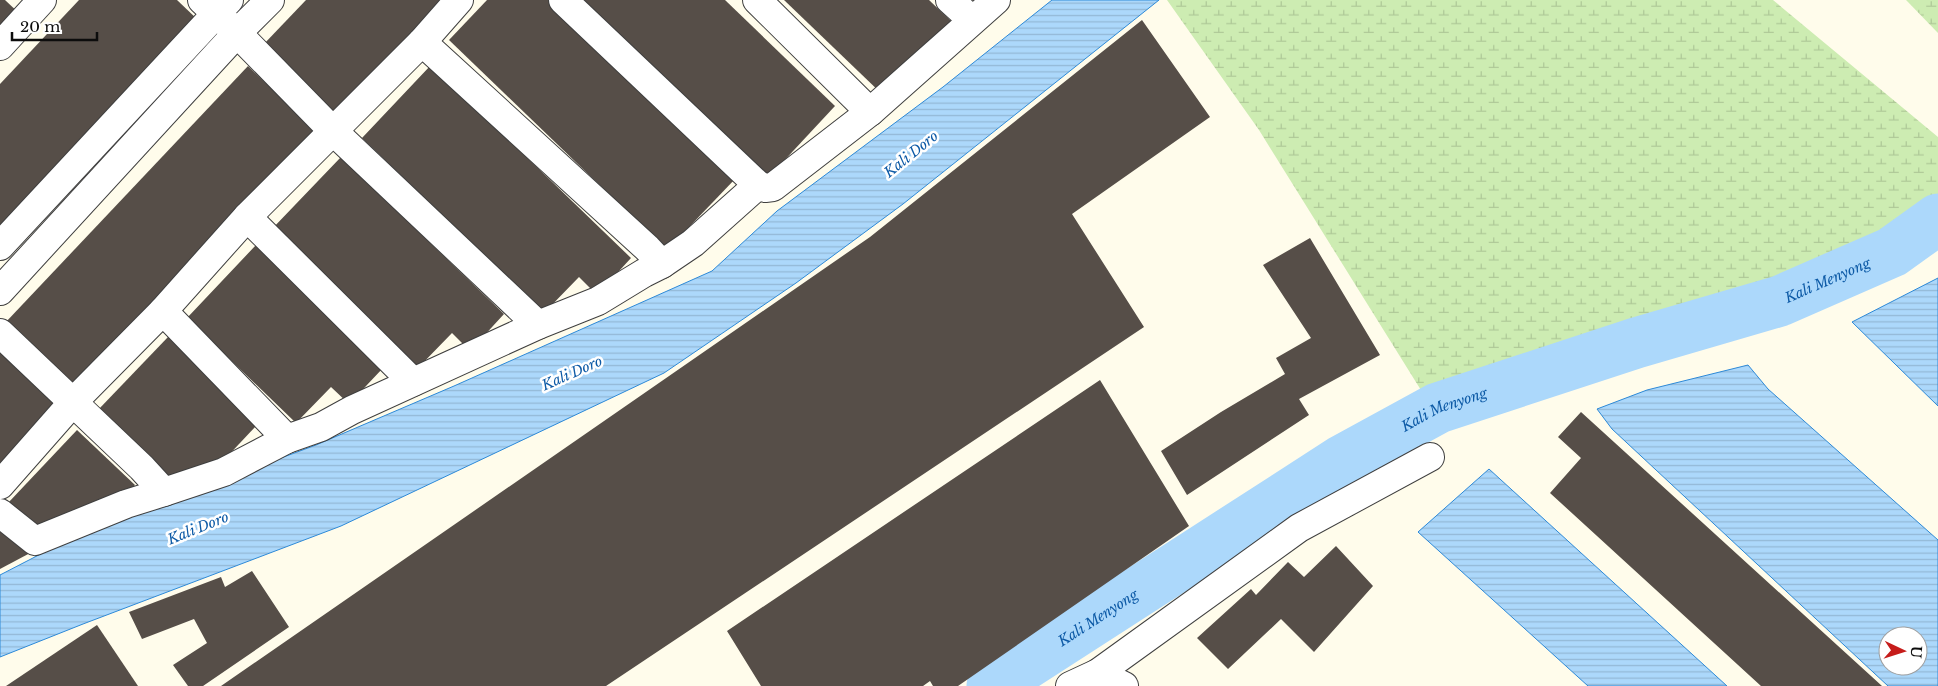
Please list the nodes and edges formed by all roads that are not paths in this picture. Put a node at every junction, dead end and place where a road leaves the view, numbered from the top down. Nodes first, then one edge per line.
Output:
1 (270, 0) edge
2 (459, 0) edge
3 (563, 0) edge
4 (758, 0) edge
5 (950, 0) edge
6 (996, 0) edge
7 (33, 3) edge
8 (215, 5) edge
9 (972, 20) junction
10 (238, 33) junction
11 (422, 42) junction
12 (0, 46) edge
13 (870, 112) junction
14 (333, 131) junction
15 (758, 185) junction
16 (247, 217) junction
17 (0, 246) edge
18 (662, 264) junction
19 (0, 290) edge
20 (163, 310) junction
21 (538, 325) junction
22 (0, 333) edge
23 (414, 382) junction
24 (74, 401) junction
25 (287, 439) junction
26 (1430, 457) dead end
27 (0, 485) edge
28 (164, 492) junction
29 (0, 513) edge
30 (1098, 674) junction
31 (1070, 686) edge
32 (1124, 686) edge

1 - 10 street
2 - 11 street
3 - 15 street
4 - 13 street
5 - 9 street
6 - 9 street
7 - 12 street
8 - 10 street
8 - 17 street
9 - 13 street
10 - 14 street
10 - 19 street
11 - 14 street
11 - 18 street
13 - 15 street
14 - 16 street
14 - 21 street
15 - 18 street
16 - 20 street
16 - 23 street
18 - 21 street
20 - 24 street
20 - 25 street
21 - 23 street
22 - 24 street
23 - 25 street
24 - 27 street
24 - 28 street
25 - 28 street
26 - 30 street
28 - 29 street
30 - 31 street
30 - 32 street

